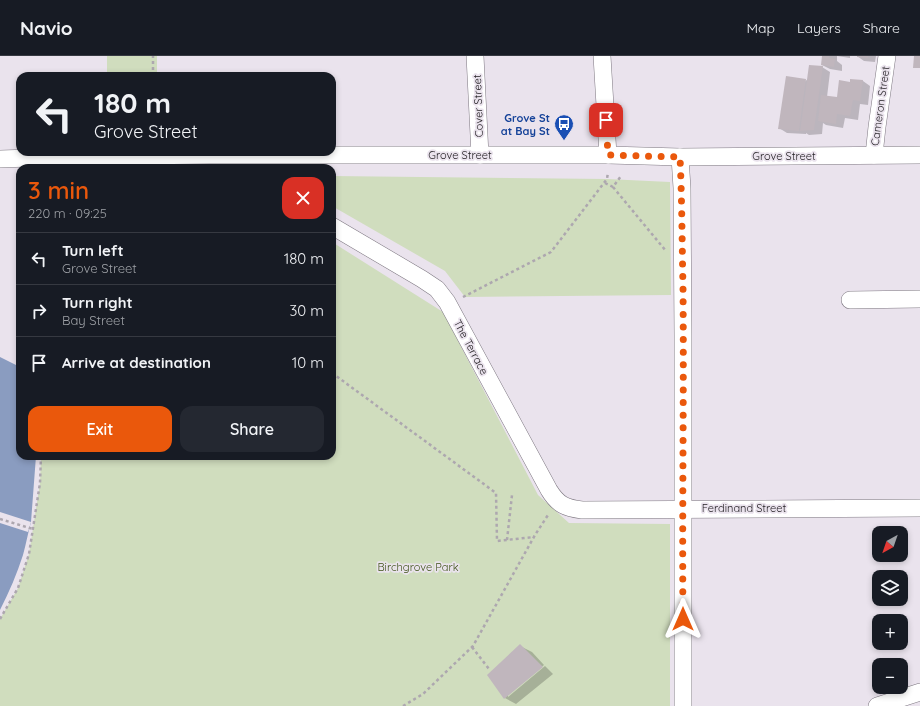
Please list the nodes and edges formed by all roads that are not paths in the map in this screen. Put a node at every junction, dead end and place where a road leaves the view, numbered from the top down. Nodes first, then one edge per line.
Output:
1 (475, 56) edge
2 (602, 56) edge
3 (887, 56) edge
4 (336, 155) edge
5 (480, 155) junction
6 (608, 155) junction
7 (874, 155) junction
8 (920, 155) edge
9 (135, 156) edge
10 (211, 156) edge
11 (680, 157) junction
12 (0, 159) edge
13 (224, 164) edge
14 (336, 228) edge
15 (920, 299) edge
16 (850, 300) dead end
17 (563, 505) joint
18 (920, 508) edge
19 (682, 509) junction
20 (920, 692) edge
21 (683, 706) edge
22 (877, 706) edge

1 - 5 street, Cover Street
2 - 6 street
3 - 7 street, Cameron Street
4 - 5 street, Grove Street
5 - 6 street, Grove Street
6 - 11 street, Grove Street
7 - 8 street, Grove Street
7 - 11 street, Grove Street
9 - 12 street, Grove Street
10 - 13 street
11 - 19 street
14 - 17 street, The Terrace
15 - 16 street
17 - 19 street, Ferdinand Street
18 - 19 street, Ferdinand Street
19 - 21 street
20 - 22 street

